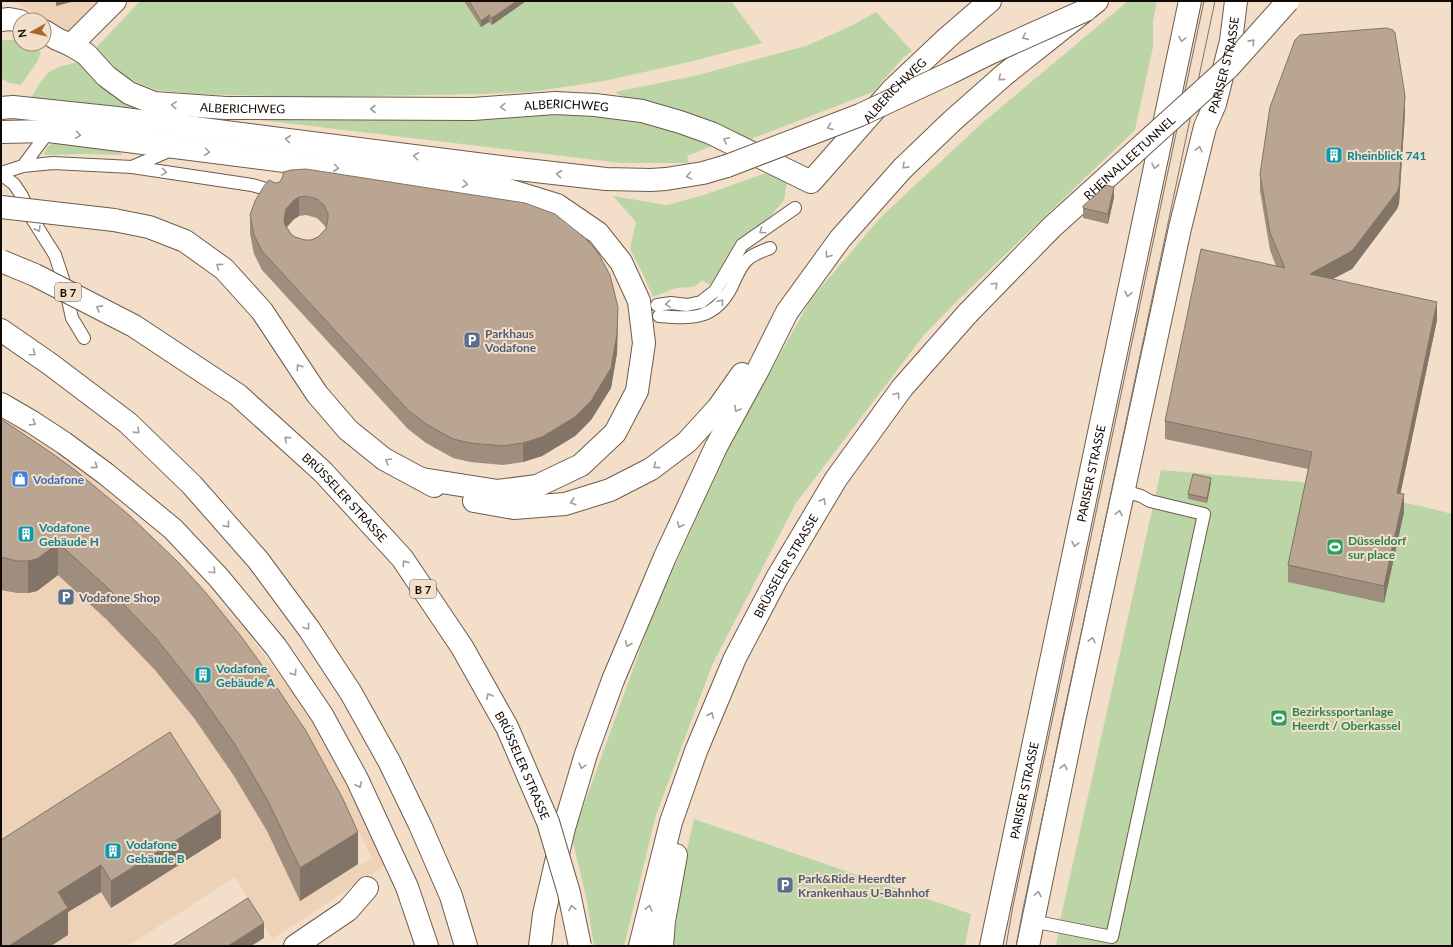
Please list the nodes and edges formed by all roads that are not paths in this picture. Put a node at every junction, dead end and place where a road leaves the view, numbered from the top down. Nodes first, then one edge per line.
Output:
1 (115, 1) edge
2 (990, 1) edge
3 (1236, 1) edge
4 (1288, 1) edge
5 (1191, 2) edge
6 (1091, 5) edge
7 (1223, 7) edge
8 (1, 20) edge
9 (12, 20) edge
10 (52, 36) edge
11 (71, 44) junction
12 (1, 108) edge
13 (1205, 127) junction
14 (49, 131) junction
15 (1, 132) edge
16 (176, 148) junction
17 (22, 166) junction
18 (132, 167) junction
19 (1, 173) edge
20 (1, 176) edge
21 (276, 195) edge
22 (1, 207) edge
23 (794, 208) dead end
24 (770, 248) dead end
25 (1, 261) edge
26 (787, 312) junction
27 (968, 312) joint
28 (1, 330) edge
29 (84, 338) dead end
30 (1, 404) edge
31 (422, 479) junction
32 (1124, 491) junction
33 (696, 751) junction
34 (367, 888) dead end
35 (451, 896) junction
36 (1032, 921) junction
37 (295, 946) edge
38 (427, 946) edge
39 (456, 946) edge
40 (466, 946) edge
41 (540, 946) edge
42 (580, 946) edge
43 (640, 946) edge
44 (662, 946) edge
45 (991, 946) edge
46 (1028, 946) edge

1 - 11 main road
2 -> 11 main road, ALBERICHWEG
3 - 13 main road, PARISER STRASSE
27 -> 4 main road, RHEINALLEETUNNEL, bridge
5 -> 45 main road, PARISER STRASSE
6 -> 12 main road, bridge
6 -> 26 main road, BRÜSSELER STRASSE, bridge
7 - 13 main road, PARISER STRASSE
8 - 9 main road
10 - 11 main road, ALBERICHWEG
32 -> 13 main road, PARISER STRASSE
14 - 15 main road
14 -> 16 main road
14 - 17 lane
16 - 18 lane
16 -> 31 main road
17 - 18 lane
17 - 19 lane
18 -> 21 lane
20 -> 29 lane
31 -> 22 main road, bridge
23 -> 24 lane
42 -> 25 main road, BRÜSSELER STRASSE / B 7, bridge
26 -> 31 main road
26 -> 41 main road, BRÜSSELER STRASSE
33 -> 27 main road, BRÜSSELER STRASSE
28 -> 35 main road
30 -> 38 main road
36 -> 32 main road, PARISER STRASSE
32 - 36 lane
43 -> 33 main road, BRÜSSELER STRASSE
33 - 44 main road
34 - 37 main road
35 - 39 main road
35 - 40 main road
36 - 46 main road, PARISER STRASSE

